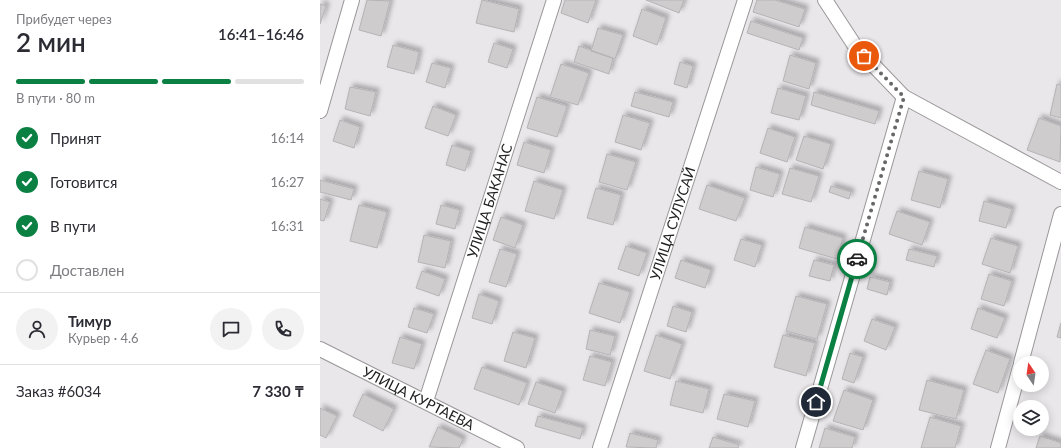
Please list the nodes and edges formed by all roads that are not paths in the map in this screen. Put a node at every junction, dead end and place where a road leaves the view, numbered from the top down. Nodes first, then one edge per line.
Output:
1 (352, 0) edge
2 (554, 0) edge
3 (746, 0) edge
4 (825, 0) edge
5 (904, 97) junction
6 (320, 111) edge
7 (1061, 182) edge
8 (1061, 214) edge
9 (320, 349) edge
10 (1023, 356) edge
11 (1013, 392) edge
12 (426, 401) junction
13 (517, 448) edge
14 (600, 448) edge
15 (802, 448) edge
16 (998, 448) edge

1 - 6 street
2 - 12 street, УЛИЦА БАКАНАС
3 - 14 street, УЛИЦА СУЛУСАЙ
4 - 5 street
5 - 7 street
5 - 15 street
8 - 10 street
9 - 12 street, УЛИЦА КУРТАЕВА
11 - 16 street
12 - 13 street, УЛИЦА КУРТАЕВА

